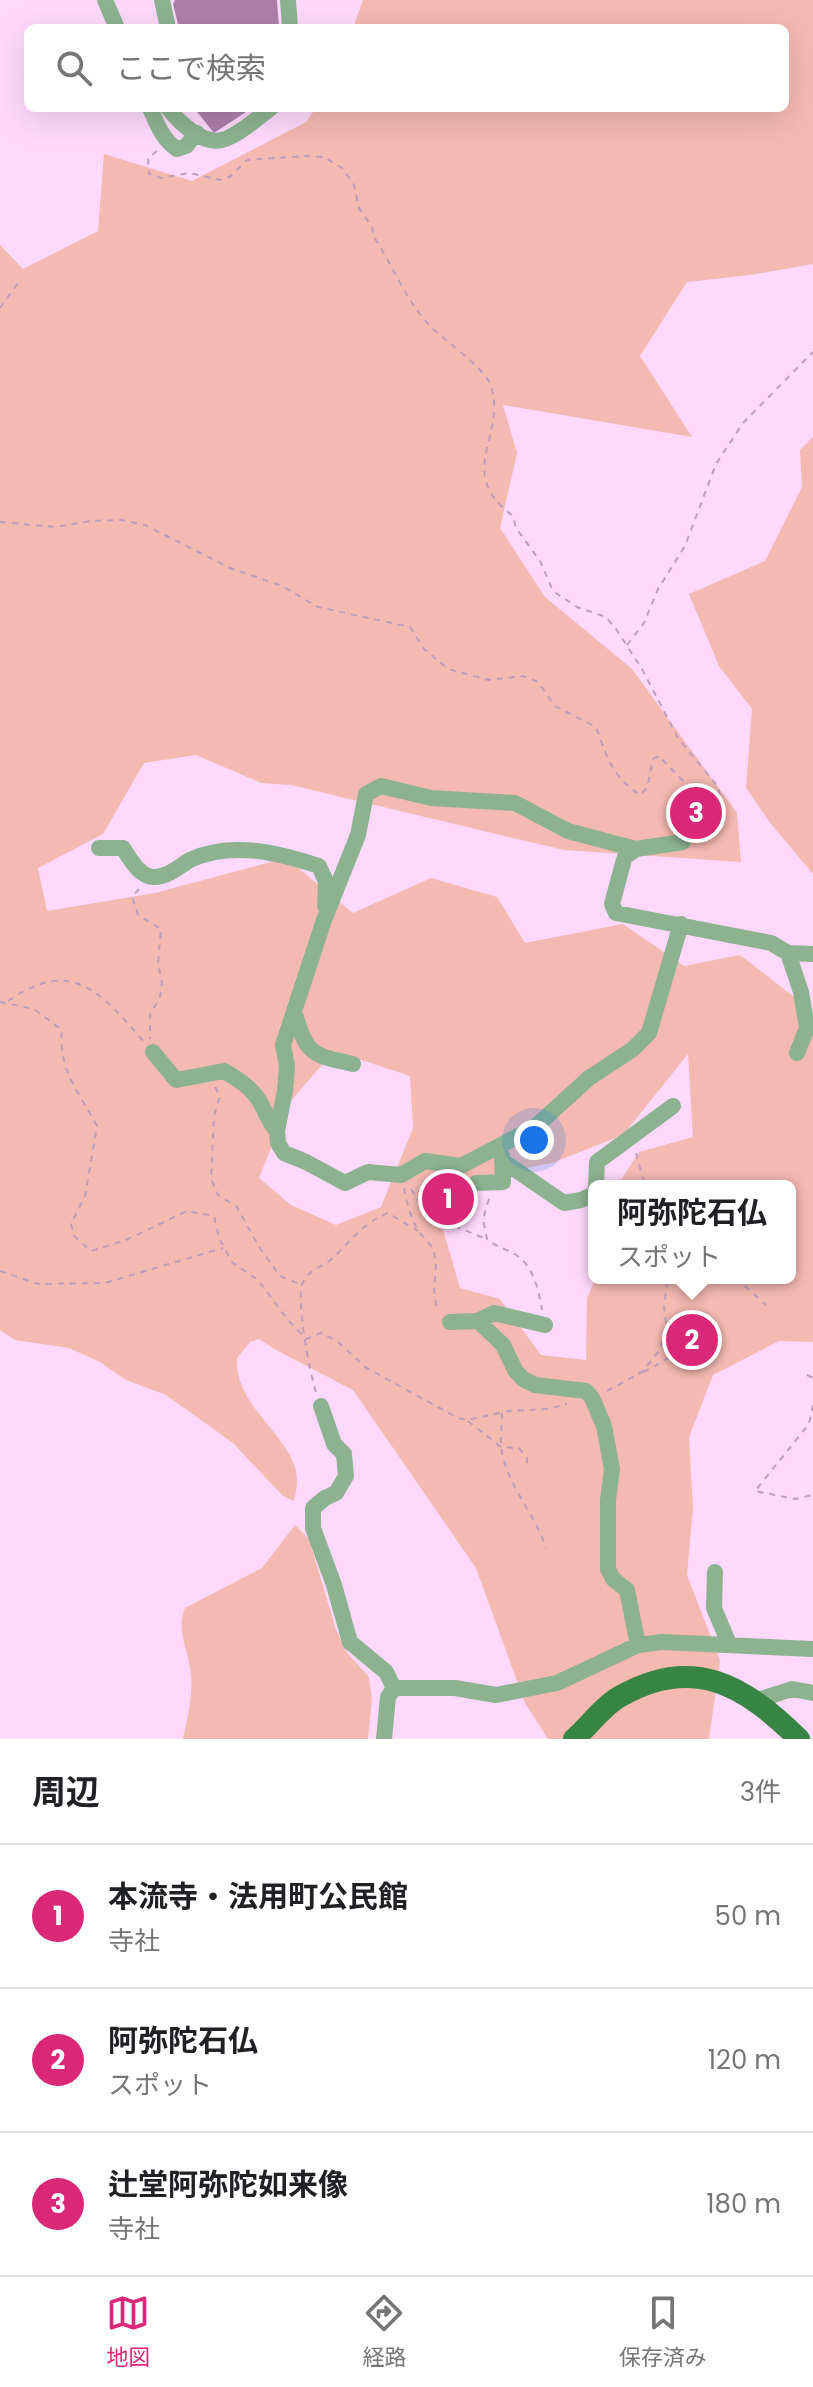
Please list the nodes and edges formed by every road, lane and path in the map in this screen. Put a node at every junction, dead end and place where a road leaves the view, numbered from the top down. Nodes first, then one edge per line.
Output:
1 (105, 0) edge
2 (162, 0) edge
3 (288, 0) edge
4 (115, 24) edge
5 (167, 24) edge
6 (290, 24) edge
7 (152, 112) edge
8 (171, 112) edge
9 (265, 112) edge
10 (197, 133) junction
11 (167, 142) junction
12 (18, 283) dead end
13 (0, 308) edge
14 (813, 352) edge
15 (0, 522) edge
16 (627, 646) junction
17 (705, 818) junction
18 (683, 842) joint
19 (99, 848) dead end
20 (636, 849) junction
21 (150, 877) junction
22 (324, 920) junction
23 (681, 924) junction
24 (788, 953) junction
25 (813, 954) edge
26 (294, 1011) junction
27 (153, 1052) junction
28 (797, 1053) dead end
29 (353, 1064) dead end
30 (214, 1085) dead end
31 (673, 1106) dead end
32 (277, 1131) junction
33 (632, 1136) junction
34 (502, 1154) junction
35 (401, 1175) junction
36 (596, 1180) edge
37 (643, 1180) edge
38 (476, 1183) joint
39 (588, 1197) edge
40 (418, 1231) junction
41 (487, 1239) junction
42 (224, 1248) junction
43 (0, 1271) edge
44 (302, 1284) junction
45 (667, 1284) edge
46 (743, 1284) edge
47 (766, 1305) dead end
48 (478, 1321) junction
49 (450, 1322) joint
50 (545, 1325) joint
51 (692, 1335) dead end
52 (306, 1339) junction
53 (642, 1372) junction
54 (807, 1375) dead end
55 (813, 1378) edge
56 (592, 1398) junction
57 (813, 1405) edge
58 (321, 1406) joint
59 (502, 1412) junction
60 (467, 1420) junction
61 (501, 1447) junction
62 (527, 1469) dead end
63 (813, 1495) edge
64 (546, 1548) dead end
65 (715, 1572) dead end
66 (729, 1644) junction
67 (638, 1645) junction
68 (813, 1649) edge
69 (394, 1688) junction
70 (813, 1693) edge
71 (755, 1701) junction
72 (384, 1739) edge
73 (574, 1739) edge
74 (799, 1739) edge

1 - 4 street
2 - 5 street
3 - 6 street
7 - 11 street
8 - 10 street
9 - 10 street
10 - 11 street
11 - 16 path
12 - 13 path
14 - 16 path
15 - 17 path
16 - 17 path
17 - 18 path
18 - 20 street
19 - 21 street
20 - 22 street
20 - 23 street
21 - 22 street
21 - 27 path
22 - 26 street
23 - 24 street
23 - 34 street
24 - 25 street
24 - 28 street
26 - 29 street
26 - 32 street
27 - 32 street
27 - 42 path
30 - 44 path
31 - 33 street
32 - 35 street
33 - 36 street
33 - 37 path
34 - 35 street
34 - 38 street
34 - 39 street
35 - 40 path
35 - 41 path
38 - 41 path
40 - 44 path
40 - 49 path
41 - 50 path
42 - 43 path
42 - 52 path
44 - 52 path
45 - 53 path
46 - 47 path
48 - 49 street
48 - 50 street
48 - 56 street
51 - 53 path
52 - 58 path
52 - 60 path
53 - 56 path
54 - 55 path
56 - 59 path
56 - 67 street
57 - 63 path
58 - 69 street
59 - 60 path
59 - 61 path
60 - 61 path
61 - 62 path
61 - 64 path
65 - 66 street
66 - 67 street
66 - 68 street
67 - 69 street
69 - 72 street
70 - 71 street
71 - 73 main road
71 - 74 main road

